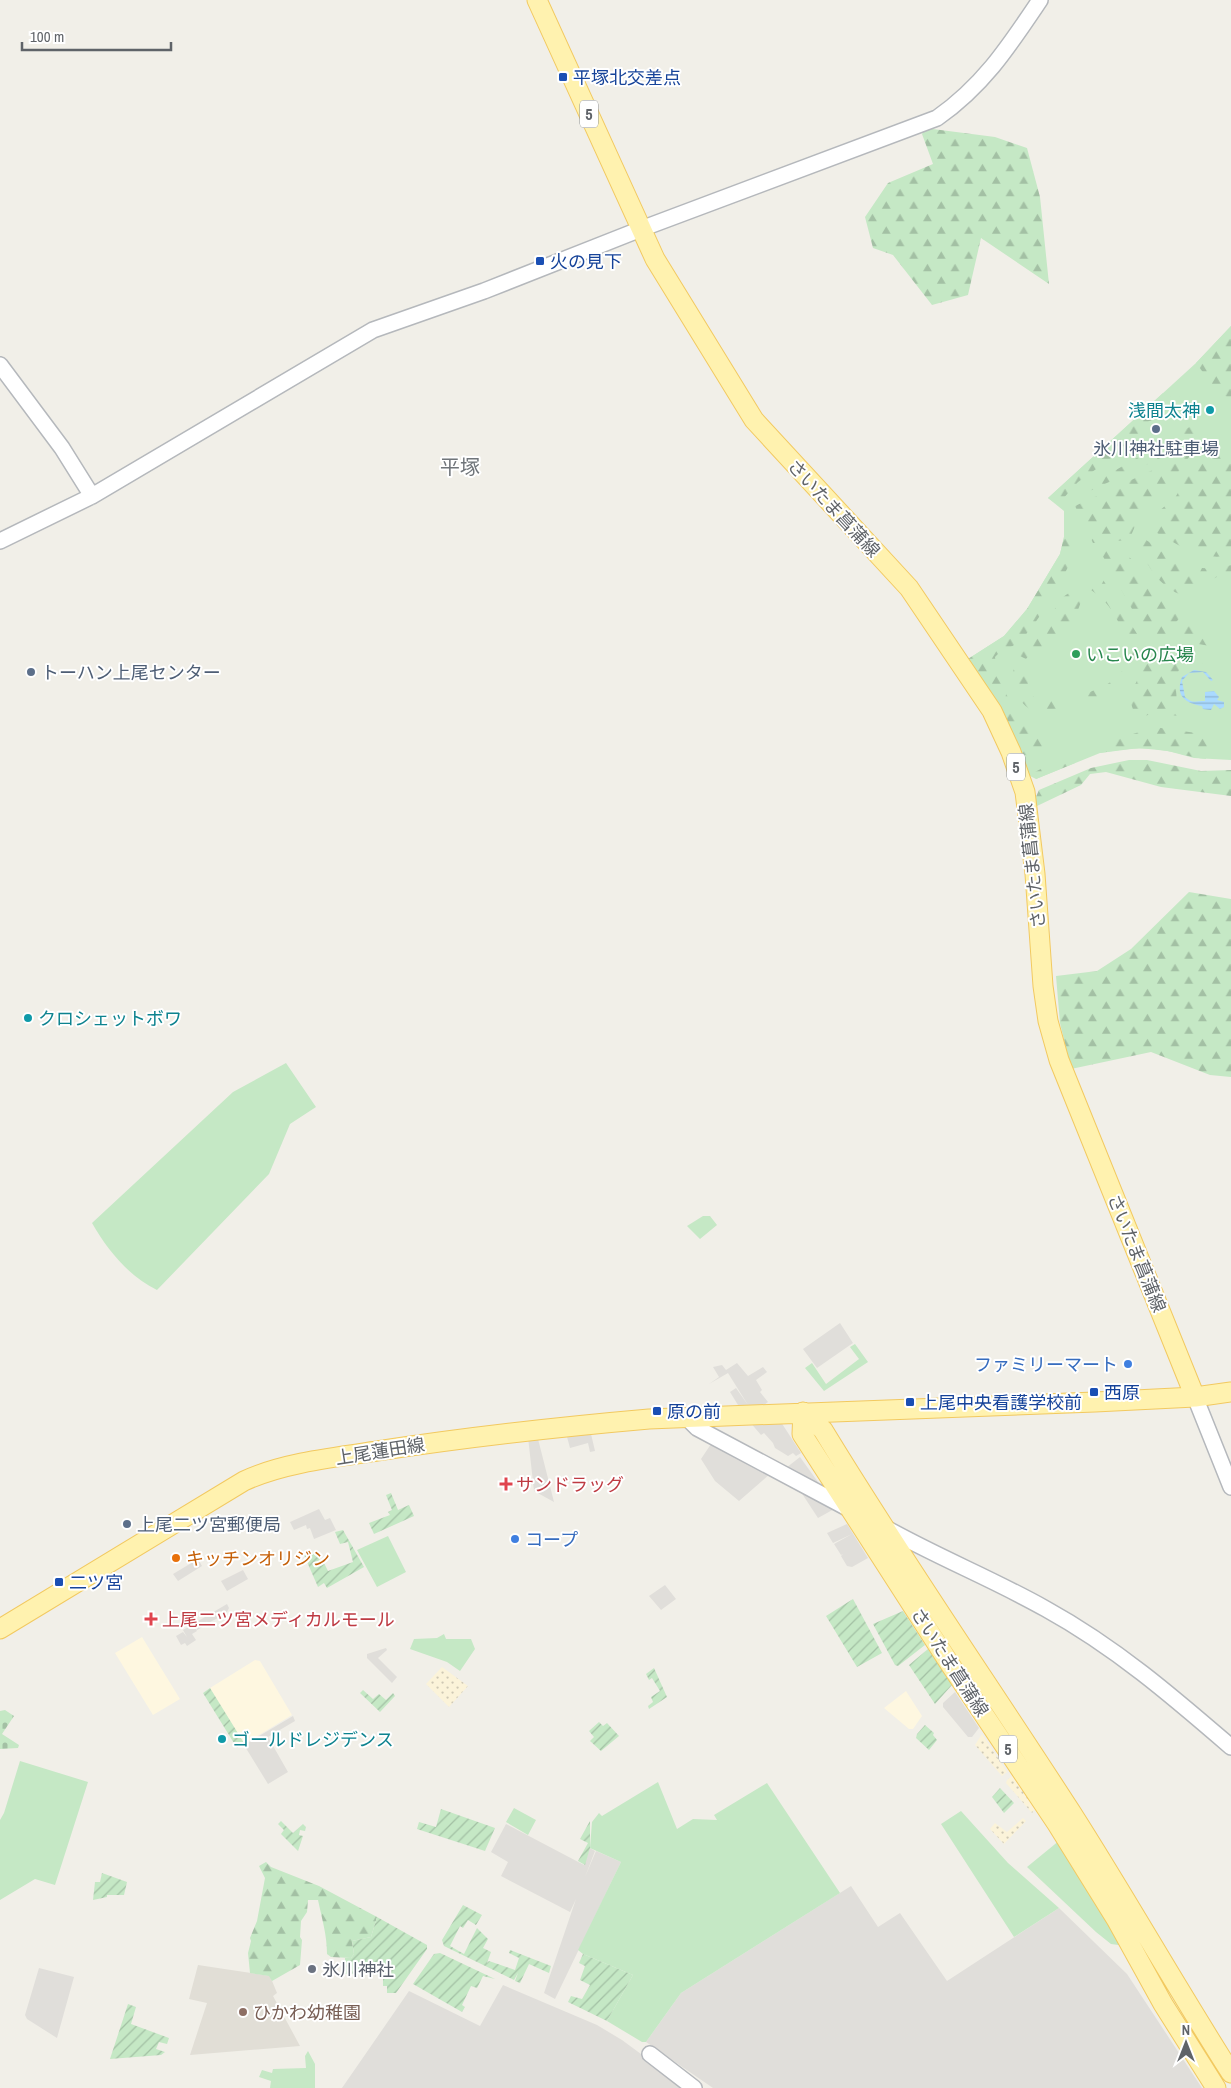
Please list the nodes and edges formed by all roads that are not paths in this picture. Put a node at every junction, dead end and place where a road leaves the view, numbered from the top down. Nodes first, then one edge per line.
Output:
1 (537, 0) edge
2 (1040, 0) edge
3 (641, 228) junction
4 (0, 365) edge
5 (92, 496) junction
6 (0, 541) edge
7 (1231, 1392) edge
8 (1195, 1397) junction
9 (803, 1412) junction
10 (686, 1417) junction
11 (1231, 1487) edge
12 (851, 1510) junction
13 (883, 1527) junction
14 (914, 1592) junction
15 (0, 1629) edge
16 (1231, 1747) edge
17 (650, 2054) dead end
18 (1231, 2074) edge
19 (694, 2088) edge
20 (1216, 2088) edge

1 - 3 main road, さいたま菖蒲線 / 5
2 - 3 street
3 - 5 street
3 - 8 main road, さいたま菖蒲線 / 5
4 - 5 street
5 - 6 street
7 - 8 main road
8 - 9 main road
8 - 11 street
9 - 10 main road, 上尾蓮田線
9 - 12 main road, さいたま菖蒲線 / 5
9 - 13 main road, さいたま菖蒲線 / 5
10 - 12 street
10 - 15 main road, 上尾蓮田線
12 - 14 main road, さいたま菖蒲線 / 5
13 - 14 main road, さいたま菖蒲線 / 5
13 - 16 street
14 - 18 main road, さいたま菖蒲線 / 5
14 - 20 main road, さいたま菖蒲線 / 5
17 - 19 street

